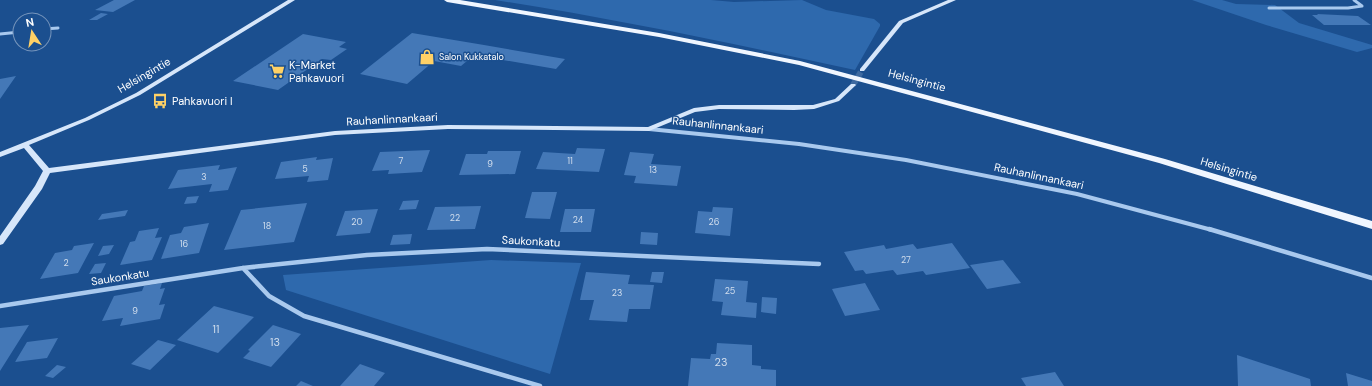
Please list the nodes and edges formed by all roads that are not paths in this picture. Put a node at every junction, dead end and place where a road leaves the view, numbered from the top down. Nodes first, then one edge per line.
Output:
1 (292, 0) edge
2 (447, 0) edge
3 (953, 0) edge
4 (1354, 0) edge
5 (1269, 8) dead end
6 (52, 28) edge
7 (58, 28) dead end
8 (12, 33) edge
9 (0, 34) edge
10 (862, 70) tunnel mouth
11 (852, 85) tunnel mouth
12 (649, 129) junction
13 (25, 145) junction
14 (0, 155) edge
15 (47, 171) junction
16 (1372, 225) edge
17 (0, 242) edge
18 (819, 264) dead end
19 (243, 268) junction
20 (1372, 278) edge
21 (0, 306) edge
22 (540, 386) edge

1 - 13 street, Helsingintie
2 - 16 main road, Helsingintie
3 - 10 street
4 - 5 street
6 - 7 street
8 - 9 street
11 - 12 street
12 - 15 street, Rauhanlinnankaari
12 - 20 street, Rauhanlinnankaari
13 - 14 street, Helsingintie
13 - 15 street
15 - 17 street
18 - 19 street, Saukonkatu
19 - 21 street, Saukonkatu
19 - 22 street

